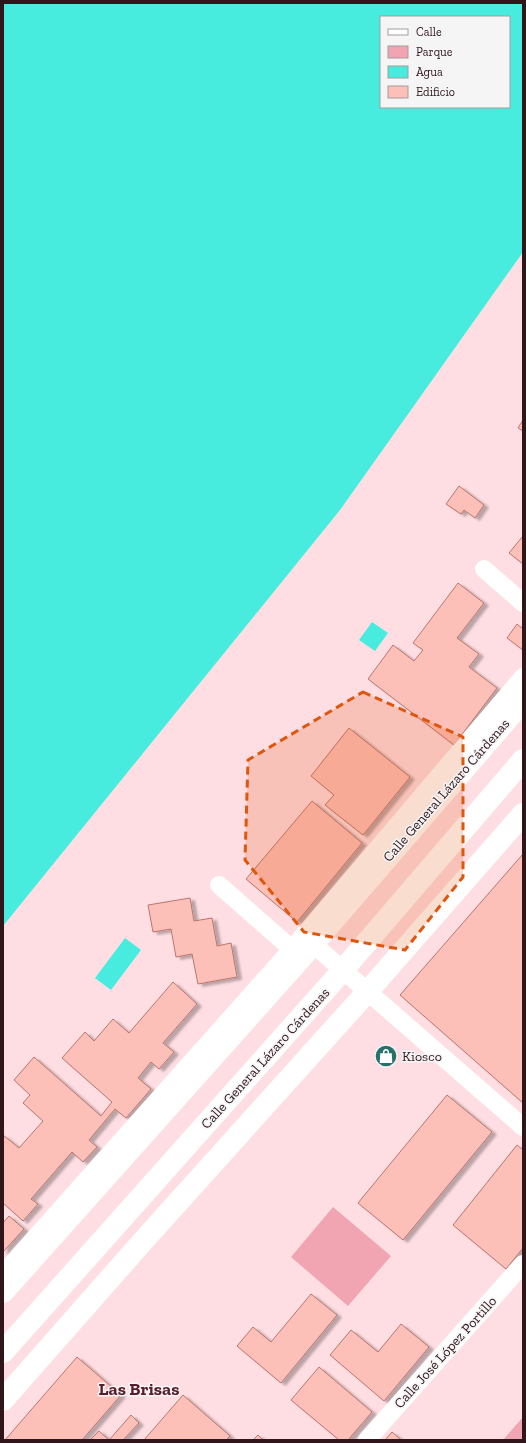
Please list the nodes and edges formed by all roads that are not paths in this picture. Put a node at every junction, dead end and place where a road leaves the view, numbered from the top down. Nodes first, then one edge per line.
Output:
1 (484, 569) dead end
2 (523, 603) edge
3 (523, 677) edge
4 (523, 701) edge
5 (523, 760) edge
6 (523, 814) edge
7 (219, 885) dead end
8 (302, 950) junction
9 (344, 970) junction
10 (368, 992) junction
11 (523, 1127) edge
12 (523, 1264) edge
13 (3, 1274) edge
14 (3, 1292) edge
15 (3, 1352) edge
16 (3, 1400) edge
17 (367, 1440) edge

1 - 2 street
3 - 8 street
4 - 8 street, Calle General Lázaro Cárdenas
5 - 9 street, Calle General Lázaro Cárdenas
6 - 10 street
7 - 8 street
8 - 9 street
8 - 13 street
8 - 14 street, Calle General Lázaro Cárdenas
9 - 10 street
9 - 15 street, Calle General Lázaro Cárdenas
10 - 11 street
10 - 16 street
12 - 17 street, Calle José López Portillo

